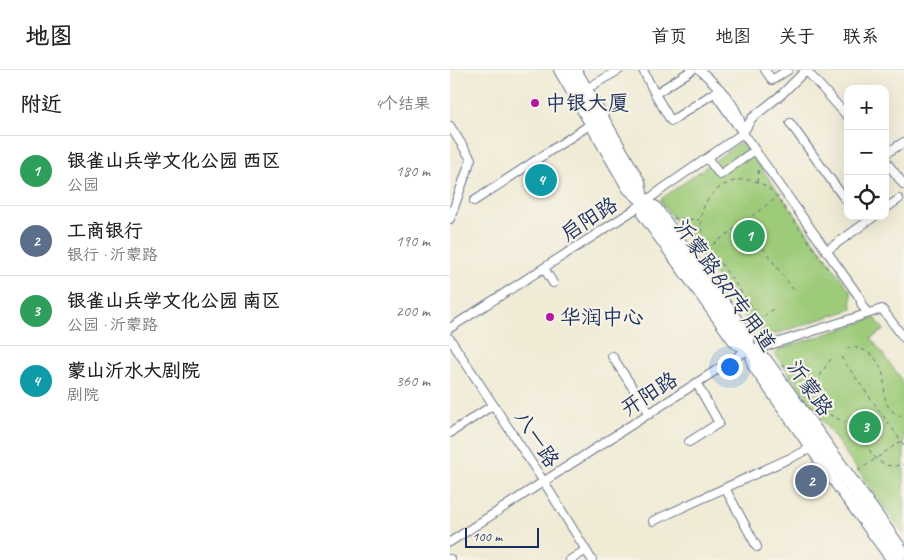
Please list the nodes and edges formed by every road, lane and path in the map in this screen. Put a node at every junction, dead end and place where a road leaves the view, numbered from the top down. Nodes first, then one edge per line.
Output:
1 (559, 70) edge
2 (568, 70) edge
3 (576, 70) edge
4 (618, 70) edge
5 (643, 70) edge
6 (692, 70) edge
7 (700, 70) edge
8 (765, 70) edge
9 (788, 70) edge
10 (772, 80) junction
11 (586, 89) junction
12 (720, 89) junction
13 (655, 94) junction
14 (782, 94) junction
15 (718, 98) dead end
16 (844, 113) edge
17 (790, 123) dead end
18 (591, 124) junction
19 (450, 126) edge
20 (743, 133) junction
21 (904, 142) edge
22 (755, 150) junction
23 (889, 151) edge
24 (707, 158) junction
25 (759, 164) dead end
26 (889, 167) edge
27 (757, 182) junction
28 (904, 185) edge
29 (785, 192) junction
30 (777, 197) junction
31 (844, 198) edge
32 (900, 199) dead end
33 (474, 201) dead end
34 (644, 203) junction
35 (889, 206) edge
36 (450, 218) edge
37 (673, 218) dead end
38 (701, 220) junction
39 (869, 220) edge
40 (744, 222) junction
41 (709, 247) junction
42 (826, 251) junction
43 (699, 255) dead end
44 (544, 268) junction
45 (828, 269) dead end
46 (553, 283) dead end
47 (795, 292) dead end
48 (773, 309) dead end
49 (868, 313) junction
50 (450, 328) edge
51 (904, 338) edge
52 (450, 340) edge
53 (846, 348) dead end
54 (749, 350) junction
55 (612, 356) dead end
56 (841, 356) dead end
57 (831, 359) dead end
58 (783, 366) dead end
59 (817, 382) junction
60 (698, 384) junction
61 (493, 405) junction
62 (650, 414) junction
63 (904, 418) edge
64 (450, 433) edge
65 (904, 439) edge
66 (901, 441) junction
67 (689, 442) dead end
68 (904, 445) edge
69 (812, 448) junction
70 (876, 459) junction
71 (904, 464) edge
72 (858, 471) dead end
73 (544, 482) junction
74 (725, 488) junction
75 (653, 521) dead end
76 (450, 542) edge
77 (757, 547) dead end
78 (586, 550) junction
79 (904, 552) edge
80 (570, 560) edge
81 (592, 560) edge
82 (892, 560) edge
83 (902, 560) edge

1 - 18 main road, 沂蒙路
2 - 34 street
3 - 11 main road, 沂蒙路
4 - 11 street
5 - 13 street
6 - 13 street
7 - 12 street
8 - 10 street
9 - 10 street
10 - 14 street
11 - 34 main road, 沂蒙路
12 - 13 street
12 - 20 street
14 - 16 street, 启阳路
14 - 20 street, 启阳路
15 - 20 street
17 - 31 street
18 - 33 street
18 - 34 main road, 沂蒙路
19 - 36 street
20 - 22 street
20 - 24 street, 启阳路
21 - 23 street
22 - 24 street
22 - 29 street
24 - 34 street, 启阳路
25 - 27 path
26 - 28 street
27 - 30 path
27 - 38 path
29 - 30 path
29 - 42 street
30 - 40 path
30 - 45 path
32 - 35 street
34 - 44 street, 启阳路
34 - 54 main road, 沂蒙路
34 - 54 main road, 沂蒙路
37 - 38 path
38 - 41 path
39 - 42 street
40 - 41 path
40 - 47 path
41 - 43 path
41 - 48 path
42 - 49 street
44 - 46 street
44 - 50 street, 启阳路
49 - 51 street, 开阳路
49 - 54 street, 开阳路
52 - 61 street, 八一路
53 - 63 path
54 - 60 street, 开阳路
54 - 69 main road, 沂蒙路
54 - 79 main road, 沂蒙路
54 - 83 street, 沂蒙路BRT专用道
55 - 62 street
56 - 66 path
57 - 59 path
58 - 59 path
59 - 70 path
60 - 62 street, 开阳路
60 - 67 street
61 - 64 street
61 - 73 street, 八一路
62 - 73 street, 开阳路
65 - 66 path
66 - 68 path
66 - 70 path
69 - 74 street
69 - 82 main road, 沂蒙路
70 - 71 path
70 - 72 path
73 - 76 street, 开阳路
73 - 78 street, 八一路
74 - 75 street
74 - 77 street
78 - 80 street
78 - 81 street, 八一路

